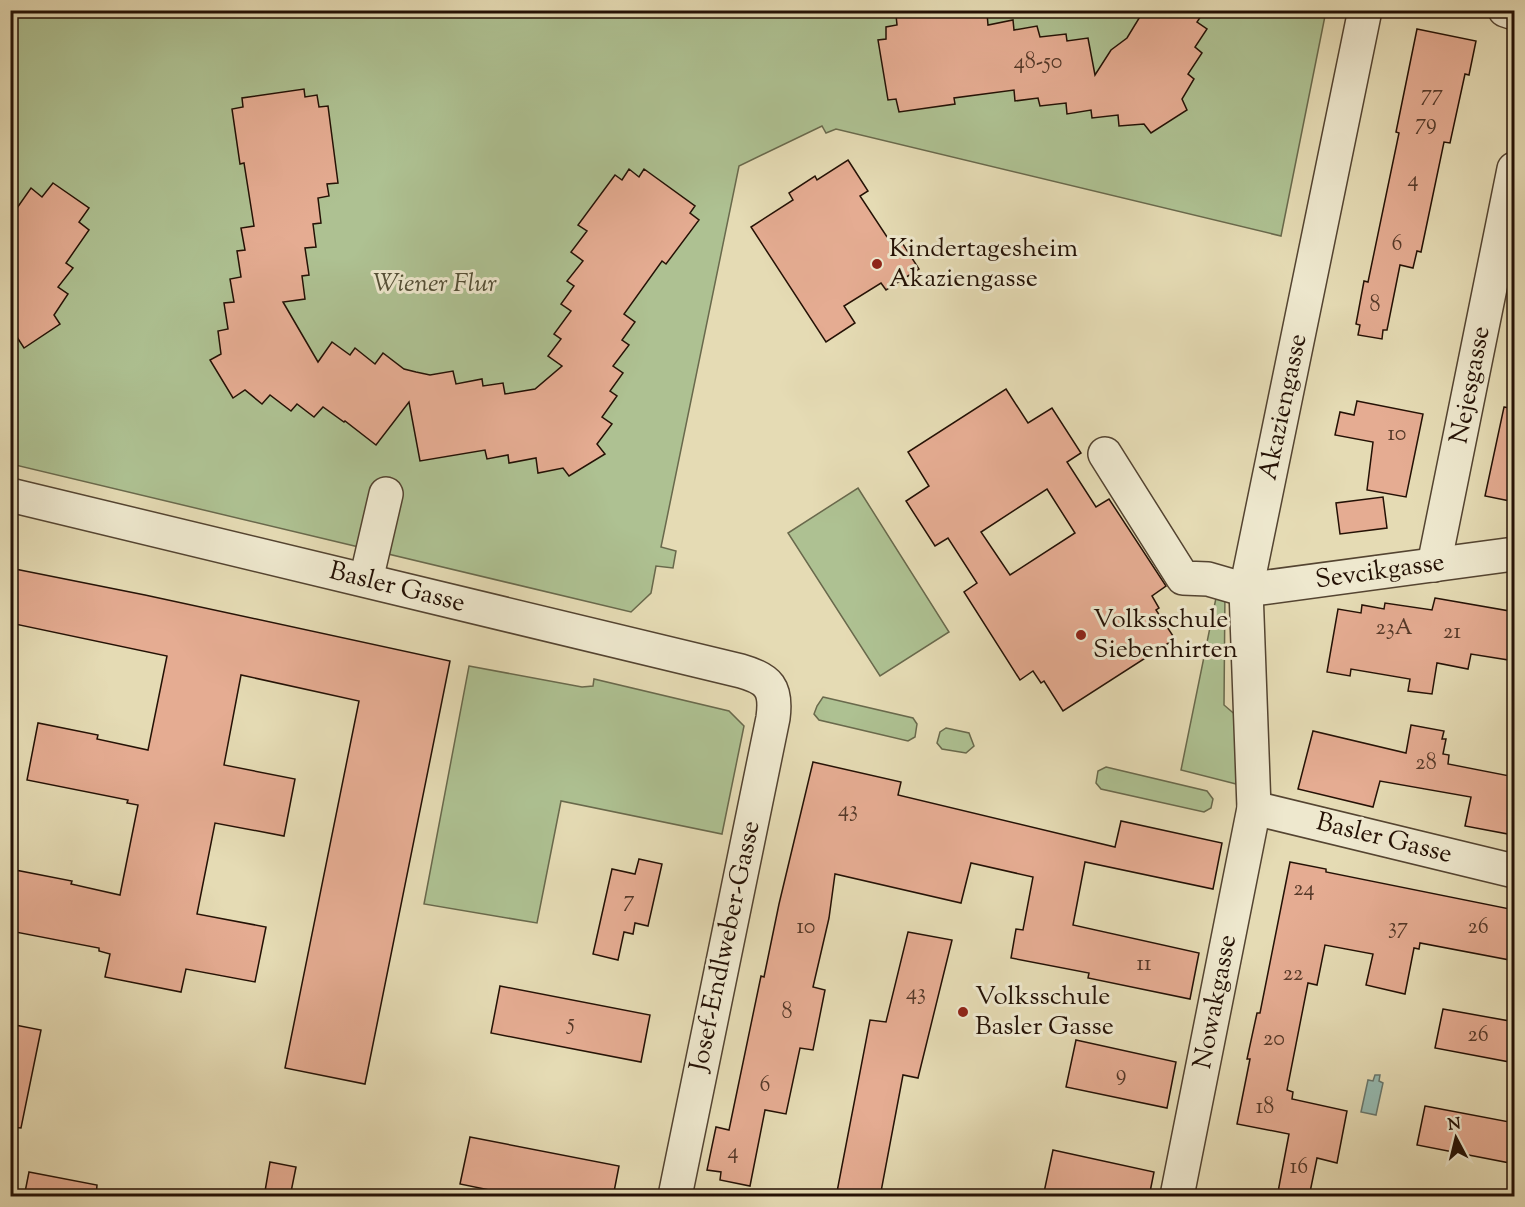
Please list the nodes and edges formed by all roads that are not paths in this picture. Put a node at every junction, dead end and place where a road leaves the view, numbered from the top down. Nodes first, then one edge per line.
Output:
1 (1365, 10) edge
2 (1505, 10) edge
3 (1515, 13) edge
4 (1515, 169) edge
5 (1105, 454) dead end
6 (386, 494) dead end
7 (10, 495) edge
8 (1515, 554) edge
9 (1434, 565) junction
10 (366, 580) junction
11 (1246, 590) junction
12 (774, 695) joint
13 (1254, 808) junction
14 (1515, 871) edge
15 (675, 1197) edge
16 (1177, 1197) edge

1 - 11 street, Akaziengasse
2 - 3 street
4 - 9 street, Nejesgasse
5 - 11 street
6 - 10 street
7 - 10 street, Basler Gasse
8 - 9 street, Sevcikgasse
9 - 11 street, Sevcikgasse
10 - 12 street, Basler Gasse
11 - 13 street, Akaziengasse
12 - 15 street, Josef-Endlweber-Gasse
13 - 14 street, Basler Gasse
13 - 16 street, Nowakgasse

